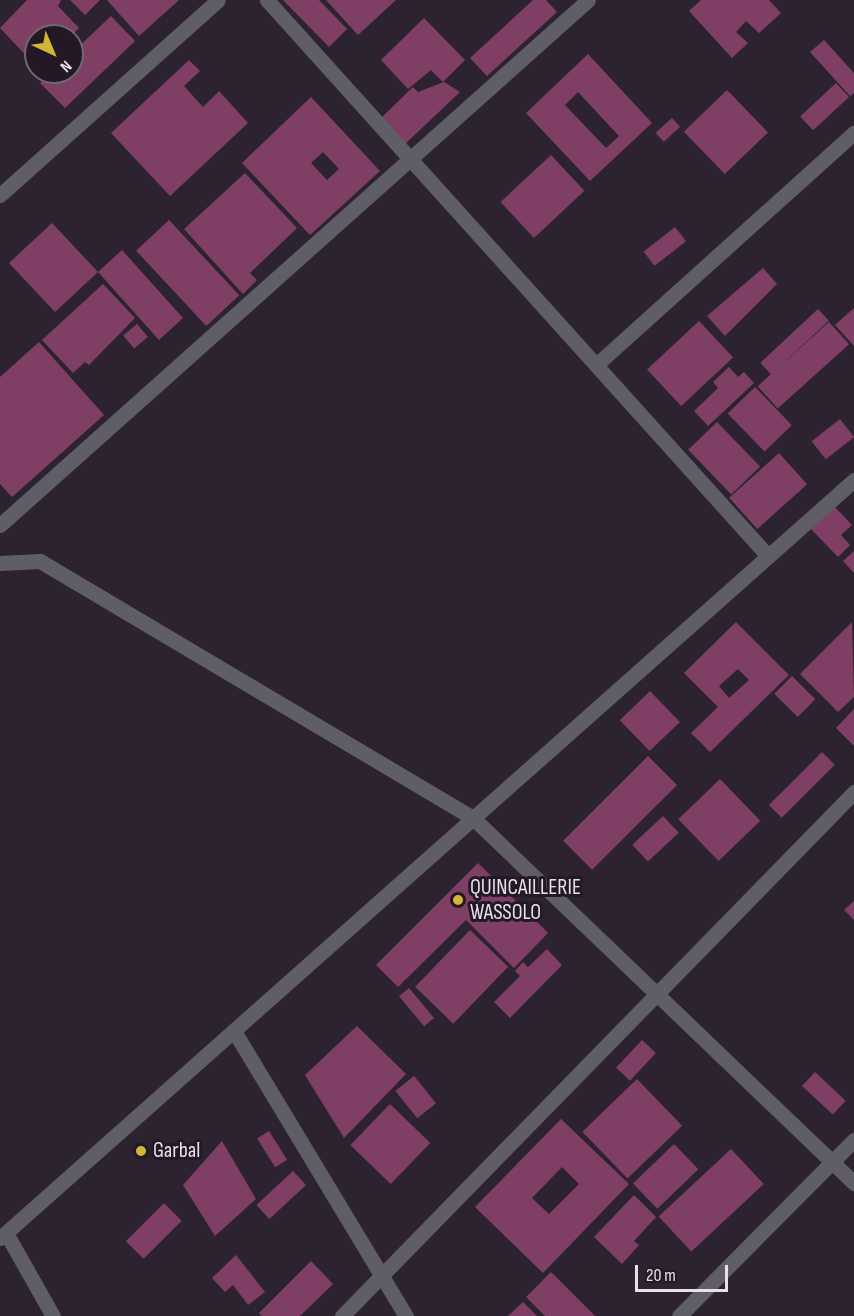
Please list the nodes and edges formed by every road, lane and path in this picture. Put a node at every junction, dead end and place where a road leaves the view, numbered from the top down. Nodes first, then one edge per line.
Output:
1 (218, 0) edge
2 (267, 0) edge
3 (588, 0) edge
4 (854, 133) edge
5 (410, 159) junction
6 (0, 195) edge
7 (596, 365) junction
8 (854, 480) edge
9 (0, 525) edge
10 (768, 556) junction
11 (0, 563) edge
12 (854, 792) edge
13 (473, 819) junction
14 (657, 994) junction
15 (234, 1031) junction
16 (854, 1140) edge
17 (832, 1162) junction
18 (854, 1183) edge
19 (3, 1235) edge
20 (381, 1276) junction
21 (53, 1316) edge
22 (342, 1316) edge
23 (406, 1316) edge
24 (679, 1316) edge

1 - 6 street
2 - 5 street
3 - 5 street
4 - 7 street
5 - 7 street
5 - 9 street
7 - 10 street
8 - 10 street
10 - 13 street
11 - 13 street
12 - 14 street
13 - 14 street
13 - 15 street
14 - 17 street
14 - 20 street
15 - 19 street
15 - 20 street
16 - 17 street
17 - 18 street
17 - 24 street
19 - 21 street
20 - 22 street
20 - 23 street

